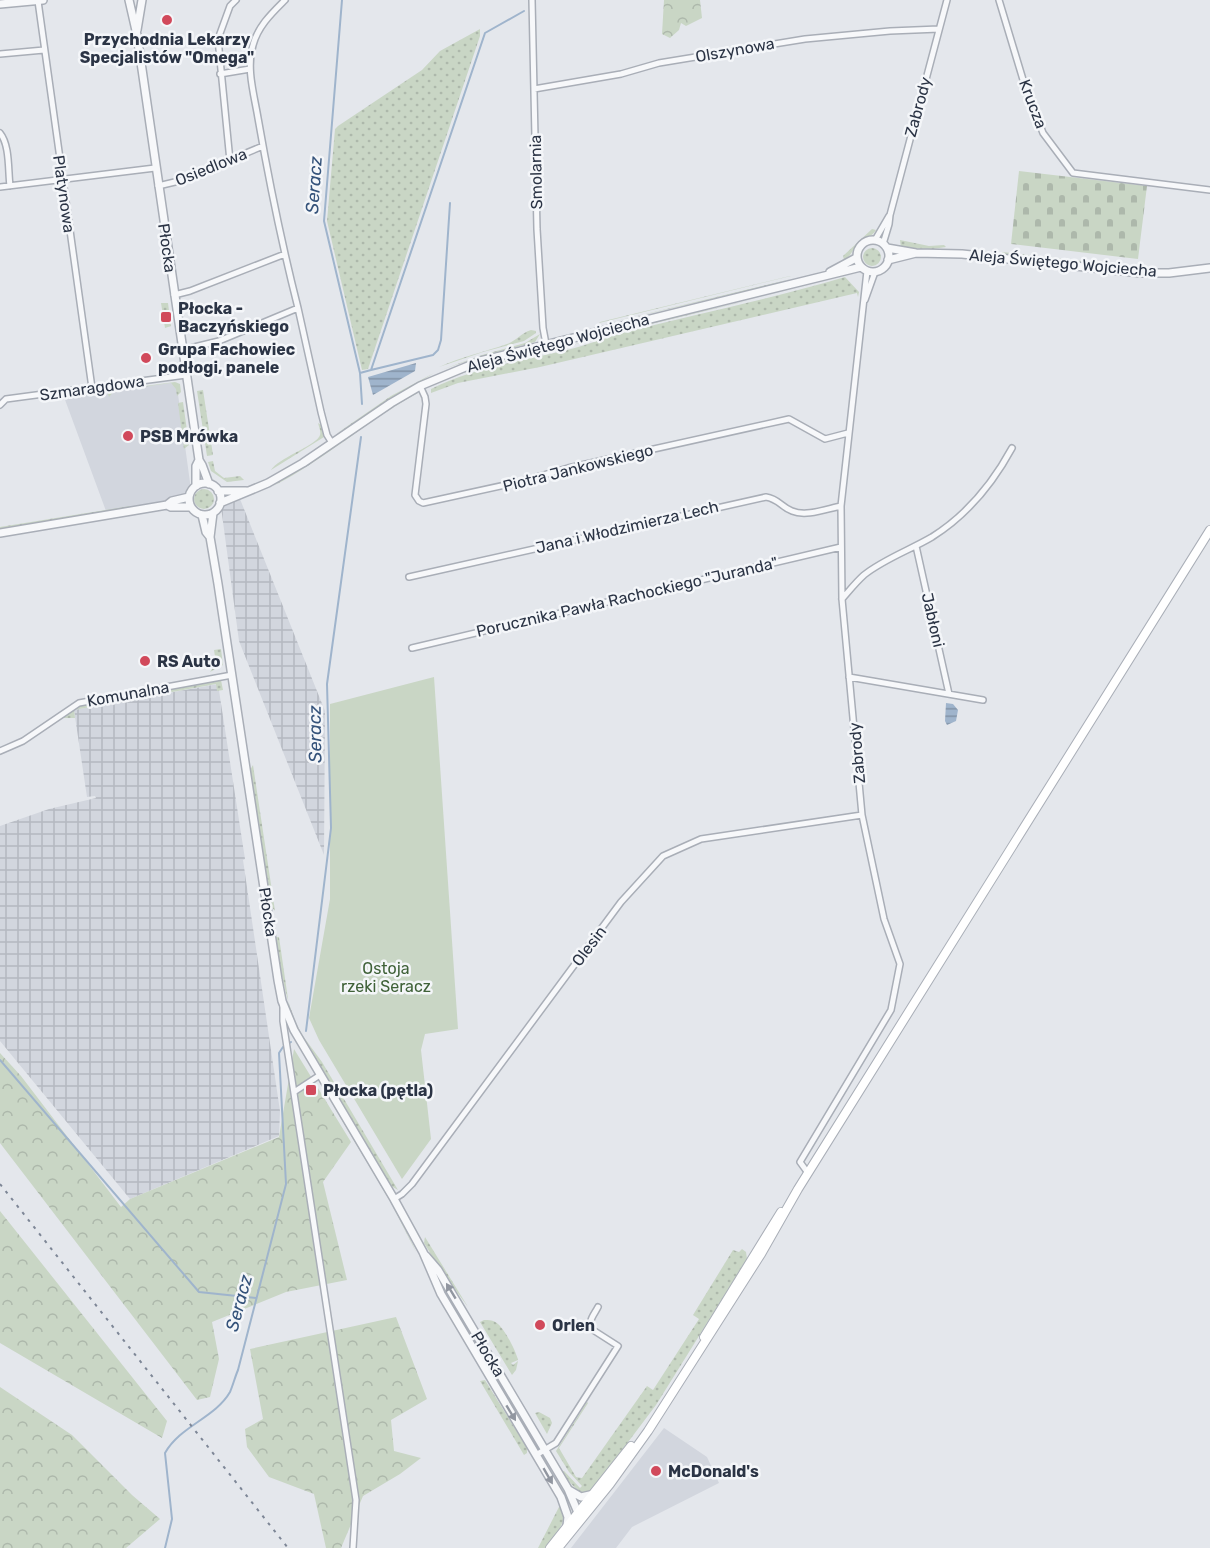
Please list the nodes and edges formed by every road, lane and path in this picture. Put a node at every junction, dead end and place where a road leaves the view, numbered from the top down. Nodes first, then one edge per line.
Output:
1 (43, 0) edge
2 (130, 0) edge
3 (142, 0) edge
4 (236, 0) edge
5 (285, 0) edge
6 (532, 0) edge
7 (946, 0) edge
8 (999, 0) edge
9 (38, 1) edge
10 (0, 4) edge
11 (939, 29) junction
12 (137, 35) junction
13 (44, 50) junction
14 (0, 54) edge
15 (250, 69) junction
16 (220, 74) junction
17 (534, 89) junction
18 (0, 133) edge
19 (263, 146) junction
20 (230, 161) junction
21 (155, 168) junction
22 (62, 178) junction
23 (10, 186) junction
24 (158, 186) junction
25 (0, 187) edge
26 (1210, 190) edge
27 (890, 215) junction
28 (875, 240) junction
29 (885, 246) junction
30 (916, 253) junction
31 (285, 254) junction
32 (856, 258) junction
33 (888, 260) junction
34 (1210, 268) edge
35 (868, 270) junction
36 (825, 274) junction
37 (174, 295) junction
38 (298, 308) junction
39 (546, 344) junction
40 (182, 350) junction
41 (186, 375) junction
42 (420, 386) junction
43 (92, 388) junction
44 (0, 405) edge
45 (848, 433) junction
46 (332, 443) junction
47 (1012, 448) dead end
48 (199, 460) junction
49 (209, 484) junction
50 (196, 486) junction
51 (218, 491) junction
52 (246, 491) junction
53 (189, 497) junction
54 (220, 503) junction
55 (167, 505) junction
56 (841, 506) junction
57 (190, 507) junction
58 (213, 513) junction
59 (202, 515) junction
60 (1210, 530) edge
61 (0, 532) edge
62 (210, 537) junction
63 (916, 546) junction
64 (841, 547) junction
65 (410, 577) dead end
66 (842, 599) junction
67 (412, 648) dead end
68 (232, 675) junction
69 (849, 676) junction
70 (949, 694) junction
71 (983, 700) dead end
72 (0, 751) edge
73 (862, 815) junction
74 (282, 1000) junction
75 (320, 1074) junction
76 (294, 1092) junction
77 (808, 1173) junction
78 (394, 1199) junction
79 (423, 1252) junction
80 (598, 1307) dead end
81 (470, 1322) junction
82 (462, 1330) junction
83 (507, 1386) junction
84 (498, 1392) junction
85 (663, 1404) junction
86 (545, 1450) junction
87 (536, 1455) junction
88 (568, 1489) junction
89 (594, 1494) junction
90 (561, 1497) junction
91 (578, 1517) junction
92 (567, 1527) junction
93 (353, 1548) edge
94 (550, 1548) edge
95 (558, 1548) edge

1 - 9 street
2 - 3 street
2 - 12 street, Płocka
3 - 12 street, Płocka
4 - 16 street
5 - 15 street
6 - 17 street, Smolarnia
7 - 11 street, Zabrody
8 - 26 street, Krucza
9 - 10 street
9 - 13 street, Platynowa
11 - 17 street, Olszynowa
11 - 27 street, Zabrody
12 - 21 street, Płocka
13 - 14 street
13 - 22 street, Platynowa
15 - 16 street
15 - 19 street
16 - 20 street
17 - 39 street, Smolarnia
18 - 23 street
19 - 20 street, Osiedlowa
19 - 31 street
20 - 24 street, Osiedlowa
21 - 22 street
21 - 24 street, Płocka
22 - 23 street
22 - 43 street, Platynowa
23 - 25 street
24 - 37 street, Płocka
27 - 28 street, Zabrody
27 - 29 street, Zabrody
28 - 29 street
28 - 32 street
29 - 30 street, Aleja Świętego Wojciecha
29 - 33 street
30 - 33 street, Aleja Świętego Wojciecha
30 - 34 street, Aleja Świętego Wojciecha
31 - 37 street
31 - 38 street
32 - 35 street
32 - 36 street, Aleja Świętego Wojciecha
33 - 35 street
35 - 36 street, Aleja Świętego Wojciecha
35 - 45 street, Zabrody
36 - 39 street, Aleja Świętego Wojciecha
37 - 40 street, Płocka
38 - 40 street
38 - 46 street
39 - 42 street, Aleja Świętego Wojciecha
40 - 41 street, Płocka
41 - 43 street, Szmaragdowa
41 - 48 street, Płocka
42 - 45 street, Piotra Jankowskiego
42 - 46 street, Aleja Świętego Wojciecha
43 - 44 street, Szmaragdowa
45 - 56 street, Zabrody
46 - 52 street, Aleja Świętego Wojciecha
47 - 63 street
48 - 49 street, Płocka
48 - 50 street, Płocka
49 - 50 street
49 - 51 street
50 - 53 street
51 - 52 street, Aleja Świętego Wojciecha
51 - 54 street
52 - 54 street, Aleja Świętego Wojciecha
53 - 55 street
53 - 57 street
54 - 58 street
55 - 57 street
55 - 61 street
56 - 64 street, Zabrody
56 - 65 street, Jana i Włodzimierza Lech
57 - 59 street
58 - 59 street
58 - 62 street, Płocka
59 - 62 street, Płocka
60 - 77 main road
62 - 68 street, Płocka
63 - 66 street
63 - 70 street, Jabłoni
64 - 66 street, Zabrody
64 - 67 street, Porucznika Pawła Rachockiego "Juranda"
66 - 69 street, Zabrody
68 - 72 street, Komunalna
68 - 74 street, Płocka
69 - 70 street
69 - 73 street, Zabrody
70 - 71 street
73 - 77 street, Zabrody
73 - 78 street, Olesin
74 - 75 street, Płocka
74 - 76 street
75 - 76 street
75 - 78 street, Płocka
76 - 93 street
77 - 85 main road
78 - 79 street, Płocka
81 -> 79 street, Płocka
79 - 82 street, Płocka
80 - 86 street
81 - 82 street, Płocka
81 - 83 street, Płocka
82 - 84 street, Płocka
83 - 84 street, Płocka
83 - 86 street, Płocka
84 -> 87 street, Płocka
85 - 89 main road
85 - 91 main road
86 - 87 street
86 - 88 street, Płocka
87 -> 90 street, Płocka
88 - 89 street
88 - 91 street, Płocka
89 - 91 main road
90 - 91 street, Płocka
90 - 92 street, Płocka
91 - 92 main road
91 - 95 main road
92 - 94 main road

